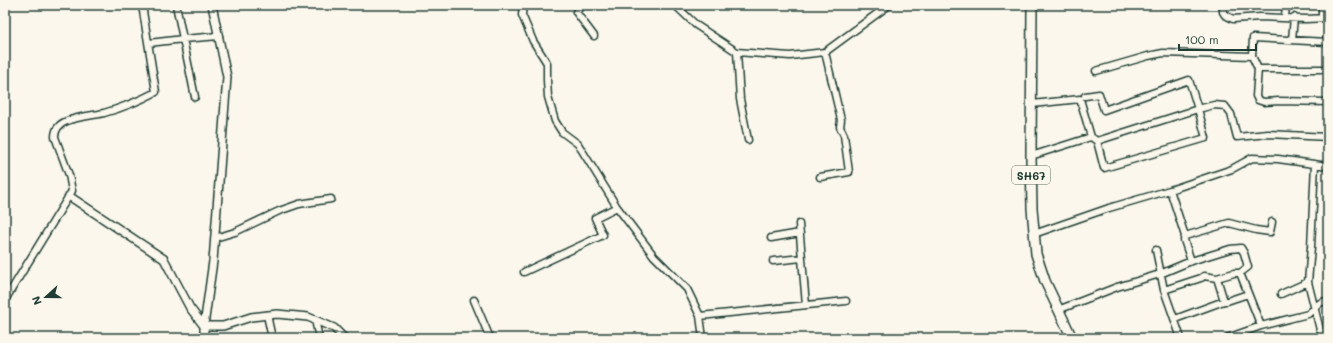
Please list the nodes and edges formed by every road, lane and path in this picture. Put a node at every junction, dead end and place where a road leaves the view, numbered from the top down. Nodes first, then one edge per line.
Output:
1 (142, 5) edge
2 (176, 5) edge
3 (212, 5) edge
4 (523, 5) edge
5 (582, 5) edge
6 (675, 5) edge
7 (889, 5) edge
8 (1032, 5) edge
9 (1223, 5) edge
10 (1286, 5) edge
11 (1322, 5) edge
12 (1285, 17) junction
13 (1294, 17) junction
14 (1325, 18) edge
15 (219, 36) junction
16 (594, 36) dead end
17 (183, 39) junction
18 (1292, 40) junction
19 (1328, 42) edge
20 (149, 43) junction
21 (737, 52) junction
22 (825, 52) junction
23 (1252, 56) junction
24 (1258, 69) junction
25 (1328, 69) edge
26 (1096, 71) dead end
27 (1085, 96) dead end
28 (196, 97) dead end
29 (1328, 102) edge
30 (1032, 104) junction
31 (1198, 110) junction
32 (1328, 137) edge
33 (1094, 139) junction
34 (748, 140) dead end
35 (1031, 156) junction
36 (1315, 164) junction
37 (1328, 166) edge
38 (820, 177) dead end
39 (1170, 190) junction
40 (69, 196) junction
41 (331, 199) dead end
42 (617, 207) junction
43 (1272, 222) dead end
44 (799, 224) dead end
45 (800, 233) junction
46 (1034, 234) junction
47 (1185, 236) junction
48 (215, 238) junction
49 (771, 238) dead end
50 (1156, 250) dead end
51 (802, 258) junction
52 (773, 261) dead end
53 (1191, 261) junction
54 (524, 272) dead end
55 (1240, 273) junction
56 (1160, 274) junction
57 (1217, 278) junction
58 (1308, 282) junction
59 (1164, 290) junction
60 (1248, 294) junction
61 (1281, 294) dead end
62 (5, 300) edge
63 (474, 300) dead end
64 (1328, 300) edge
65 (846, 301) dead end
66 (1224, 301) junction
67 (806, 305) junction
68 (1314, 309) junction
69 (1058, 310) junction
70 (267, 315) junction
71 (700, 316) junction
72 (1175, 319) junction
73 (315, 320) junction
74 (204, 326) junction
75 (1261, 326) junction
76 (1324, 335) edge
77 (204, 338) edge
78 (272, 338) edge
79 (319, 338) edge
80 (344, 338) edge
81 (490, 338) edge
82 (703, 338) edge
83 (1072, 338) edge
84 (1181, 338) edge
85 (1227, 338) edge

1 - 20 street
2 - 17 street
3 - 15 street
4 - 42 street
5 - 16 street
6 - 21 street
7 - 22 street
8 - 30 main road, SH67
9 - 12 street
10 - 12 street
11 - 14 street
12 - 13 street
13 - 14 street
13 - 18 street
15 - 17 street
15 - 48 street
17 - 20 street
17 - 28 street
18 - 19 street
18 - 23 street
20 - 40 street
21 - 22 street
21 - 34 street
22 - 38 street
23 - 24 street
23 - 26 street
24 - 25 street
24 - 29 street
27 - 31 street
30 - 33 street
30 - 35 main road, SH67
31 - 32 street
31 - 33 street
31 - 33 street
33 - 35 street
35 - 46 main road, SH67
36 - 37 street
36 - 39 street
36 - 58 street
39 - 46 street
39 - 47 street
40 - 62 street
40 - 74 street
41 - 48 street
42 - 54 street
42 - 71 street
43 - 47 street
44 - 45 street
45 - 49 street
45 - 51 street
46 - 69 main road, SH67
47 - 53 street
48 - 74 street
50 - 56 street
51 - 52 street
51 - 67 street
53 - 55 street
53 - 56 street
55 - 57 street
55 - 60 street
56 - 59 street
56 - 69 street
57 - 59 street
57 - 66 street
58 - 61 street
58 - 68 street
59 - 72 street
60 - 66 street
60 - 75 street
63 - 81 street
64 - 68 street
65 - 67 street
66 - 72 street
67 - 71 street
68 - 75 street
68 - 76 street
69 - 83 main road, SH67
70 - 73 street
70 - 74 street
70 - 78 street
71 - 82 street
72 - 84 street
73 - 79 street
73 - 80 street
74 - 77 street
75 - 85 street

